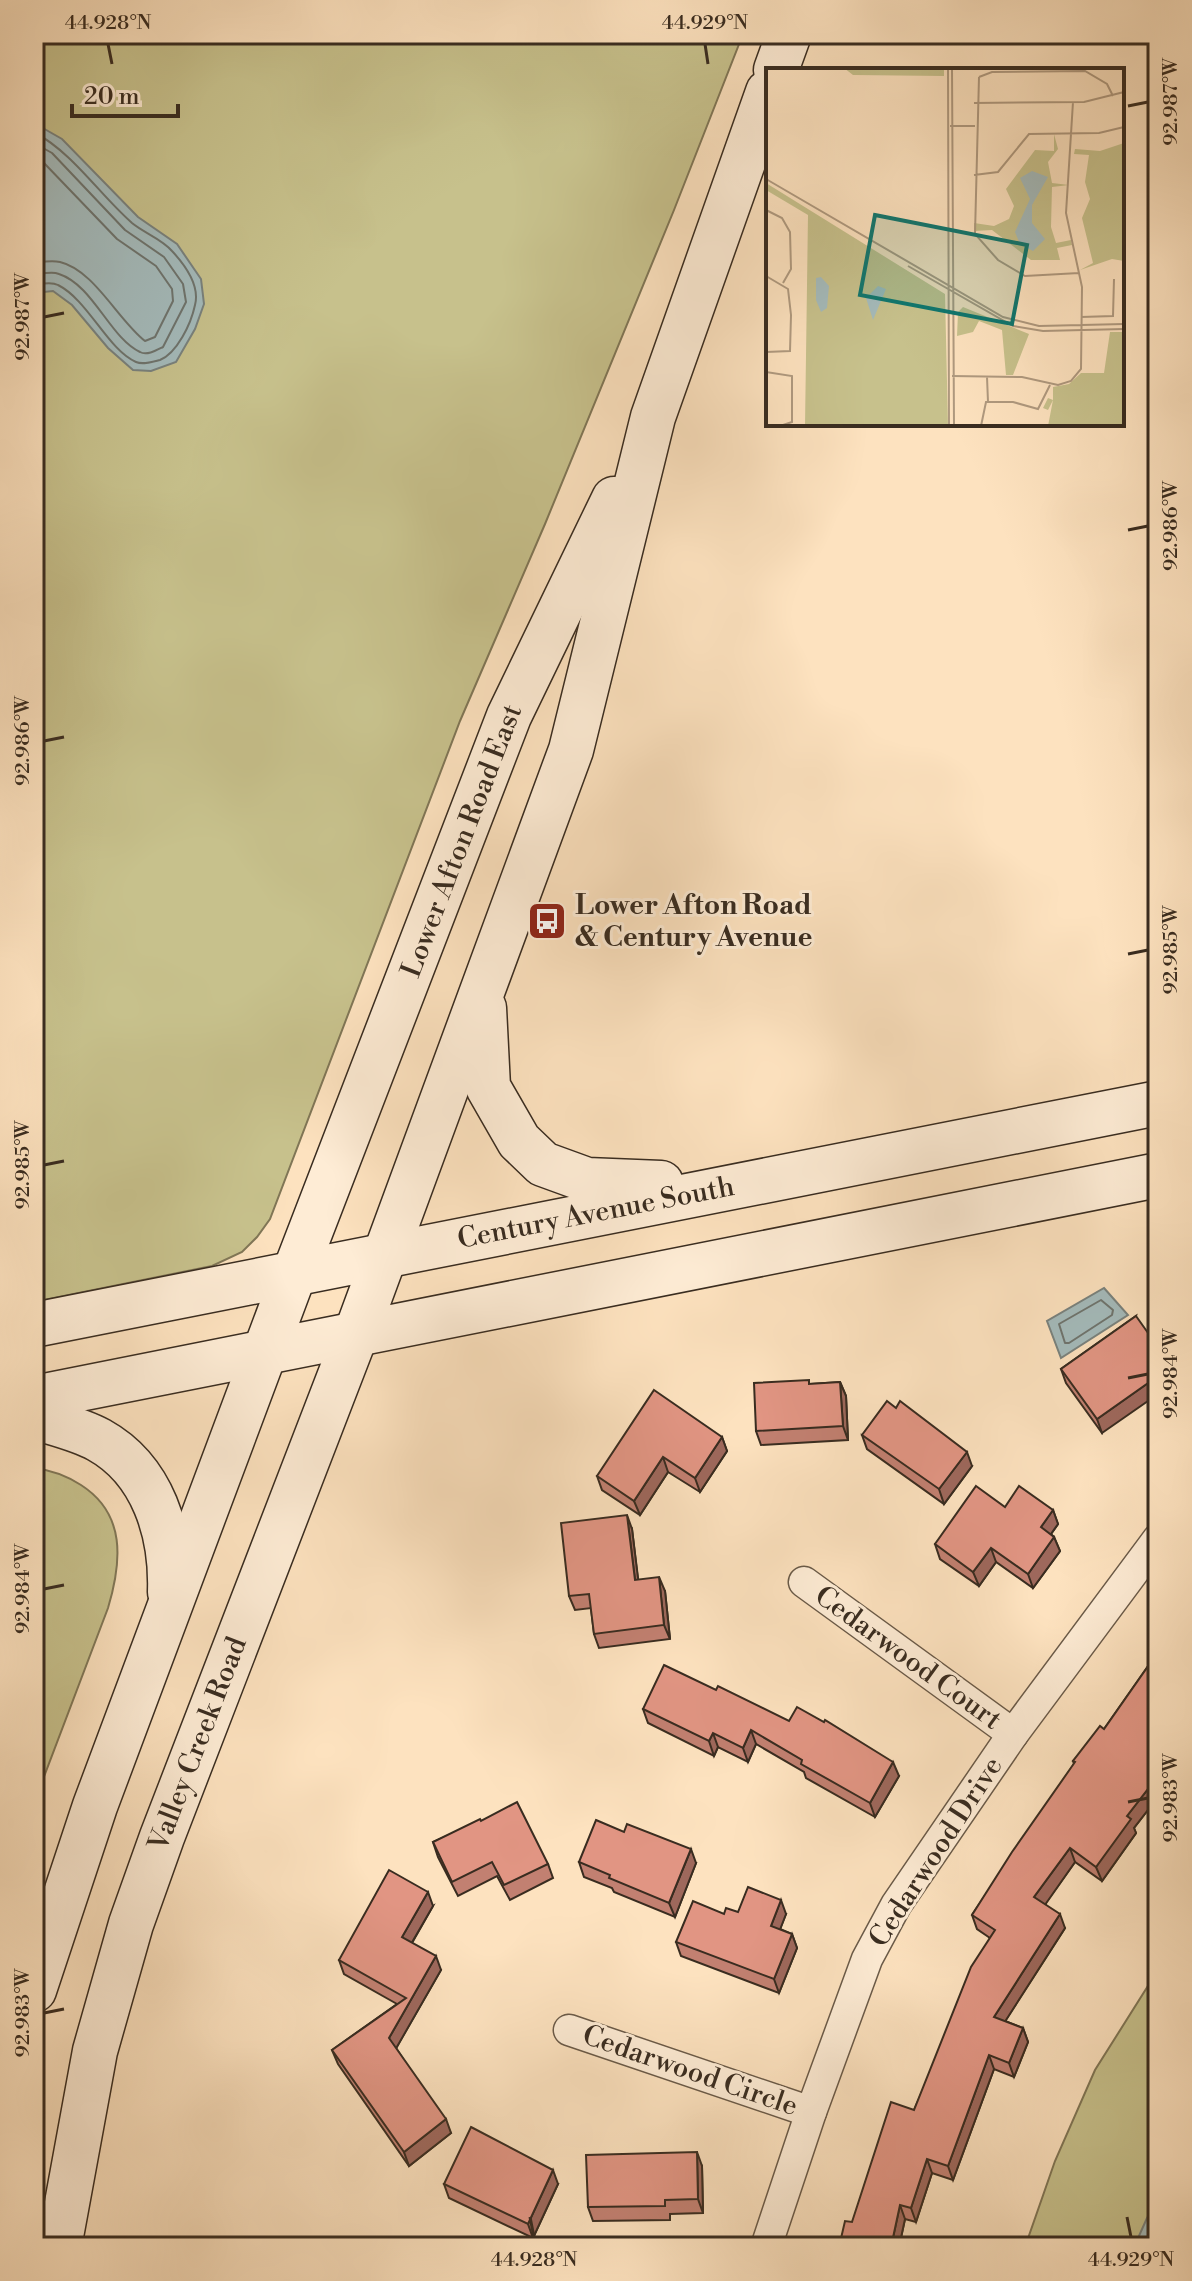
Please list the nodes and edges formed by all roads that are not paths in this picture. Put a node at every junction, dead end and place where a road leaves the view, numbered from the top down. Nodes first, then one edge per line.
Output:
1 (789, 34) edge
2 (777, 68) edge
3 (766, 98) edge
4 (653, 417) junction
5 (483, 990) junction
6 (1158, 1103) edge
7 (1158, 1175) edge
8 (735, 1186) junction
9 (384, 1255) junction
10 (294, 1274) junction
11 (34, 1325) edge
12 (356, 1334) junction
13 (266, 1351) junction
14 (34, 1398) edge
15 (34, 1417) edge
16 (1158, 1539) edge
17 (804, 1582) dead end
18 (169, 1610) junction
19 (1013, 1734) junction
20 (34, 1990) edge
21 (569, 2030) dead end
22 (811, 2112) junction
23 (59, 2247) edge
24 (766, 2247) edge

1 - 2 main road
3 - 4 main road, Lower Afton Road East
4 - 5 main road, Lower Afton Road East
4 - 10 main road, Lower Afton Road East
5 - 8 main road
5 - 9 main road, Lower Afton Road East
6 - 8 main road, Century Avenue South
7 - 12 main road
8 - 9 main road, Century Avenue South
9 - 10 main road, Century Avenue South
9 - 12 main road, Valley Creek Road
10 - 11 main road, Century Avenue South
10 - 13 main road
12 - 13 main road
12 - 23 main road, Valley Creek Road
13 - 14 main road
13 - 18 main road
15 - 18 main road
16 - 19 street, Cedarwood Drive
17 - 19 street, Cedarwood Court
18 - 20 main road
19 - 22 street, Cedarwood Drive
21 - 22 street, Cedarwood Circle
22 - 24 street, Cedarwood Drive

